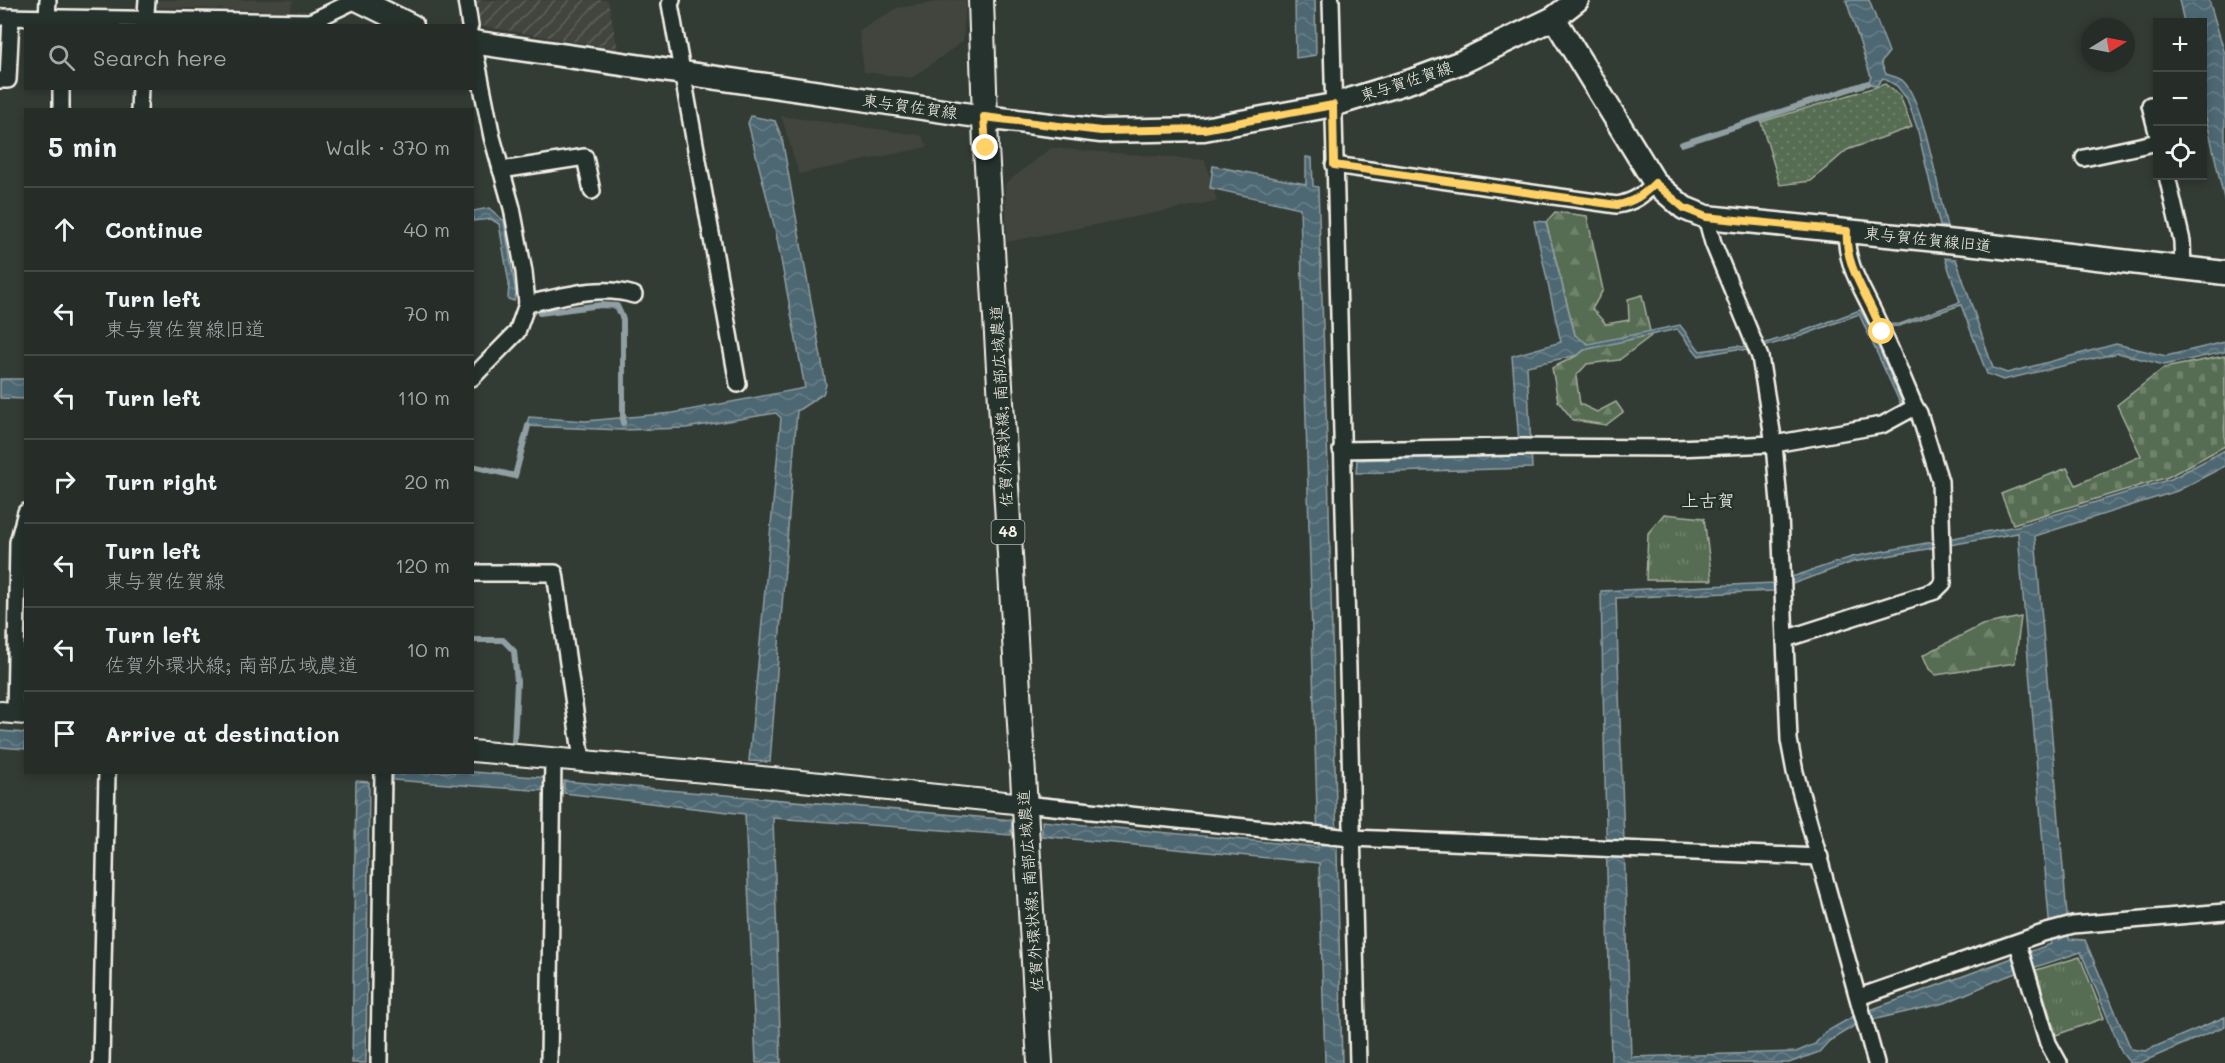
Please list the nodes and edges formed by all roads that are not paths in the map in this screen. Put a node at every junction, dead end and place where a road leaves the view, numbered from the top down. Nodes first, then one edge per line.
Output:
1 (48, 0) edge
2 (147, 0) edge
3 (357, 0) edge
4 (466, 0) edge
5 (672, 0) edge
6 (981, 0) edge
7 (1331, 0) edge
8 (1577, 0) edge
9 (5, 17) edge
10 (1554, 18) junction
11 (57, 20) edge
12 (145, 22) edge
13 (408, 24) edge
14 (470, 24) edge
15 (474, 37) edge
16 (474, 47) edge
17 (683, 73) junction
18 (0, 80) edge
19 (61, 90) edge
20 (140, 90) edge
21 (1333, 105) junction
22 (2150, 105) dead end
23 (61, 108) edge
24 (139, 108) edge
25 (984, 117) junction
26 (2155, 126) edge
27 (2153, 143) edge
28 (2084, 158) dead end
29 (1334, 165) junction
30 (501, 170) junction
31 (2168, 180) edge
32 (1655, 183) junction
33 (592, 191) dead end
34 (1706, 217) junction
35 (1847, 231) junction
36 (2183, 268) junction
37 (2225, 273) edge
38 (634, 295) dead end
39 (527, 304) junction
40 (474, 376) edge
41 (738, 384) dead end
42 (1915, 407) junction
43 (1774, 444) junction
44 (1341, 450) junction
45 (24, 520) edge
46 (474, 573) edge
47 (1785, 639) junction
48 (14, 713) edge
49 (474, 751) edge
50 (554, 758) junction
51 (582, 760) junction
52 (106, 774) edge
53 (383, 774) edge
54 (1024, 804) junction
55 (1346, 837) junction
56 (1820, 857) junction
57 (2225, 912) edge
58 (2019, 947) junction
59 (1861, 1003) junction
60 (101, 1063) edge
61 (379, 1063) edge
62 (549, 1063) edge
63 (1041, 1063) edge
64 (1358, 1063) edge
65 (1876, 1063) edge
66 (2059, 1063) edge

1 - 11 street
2 - 12 street
3 - 12 street
3 - 13 main road
4 - 14 street
5 - 17 street
6 - 25 main road, 佐賀外環状線; 南部広域農道 / 48
7 - 21 street
8 - 10 main road, 東与賀佐賀線
9 - 11 street
9 - 18 street
10 - 21 main road, 東与賀佐賀線
10 - 32 main road, 東与賀佐賀線旧道
11 - 12 street
15 - 17 main road, 東与賀佐賀線
16 - 30 street
17 - 25 main road, 東与賀佐賀線
17 - 41 street
19 - 23 street
20 - 24 street
21 - 25 main road, 東与賀佐賀線
21 - 29 street
22 - 26 street
25 - 54 main road, 佐賀外環状線; 南部広域農道 / 48
27 - 28 street
29 - 32 street
29 - 44 street
30 - 33 street
30 - 39 street
31 - 36 street
32 - 34 main road, 東与賀佐賀線旧道
34 - 35 main road, 東与賀佐賀線旧道
34 - 43 street
35 - 36 main road, 東与賀佐賀線旧道
35 - 42 street
36 - 37 main road, 東与賀佐賀線旧道
38 - 39 street
39 - 40 street
42 - 43 street
42 - 47 street
43 - 44 street
43 - 47 street
44 - 55 street
45 - 48 street
46 - 51 street
47 - 56 street
49 - 50 street
50 - 51 street
50 - 62 street
51 - 54 street
52 - 60 street
53 - 61 street
54 - 55 street
54 - 63 main road, 佐賀外環状線; 南部広域農道 / 48
55 - 56 street
55 - 64 street
56 - 59 street
57 - 58 street
58 - 59 street
58 - 66 street
59 - 65 street

